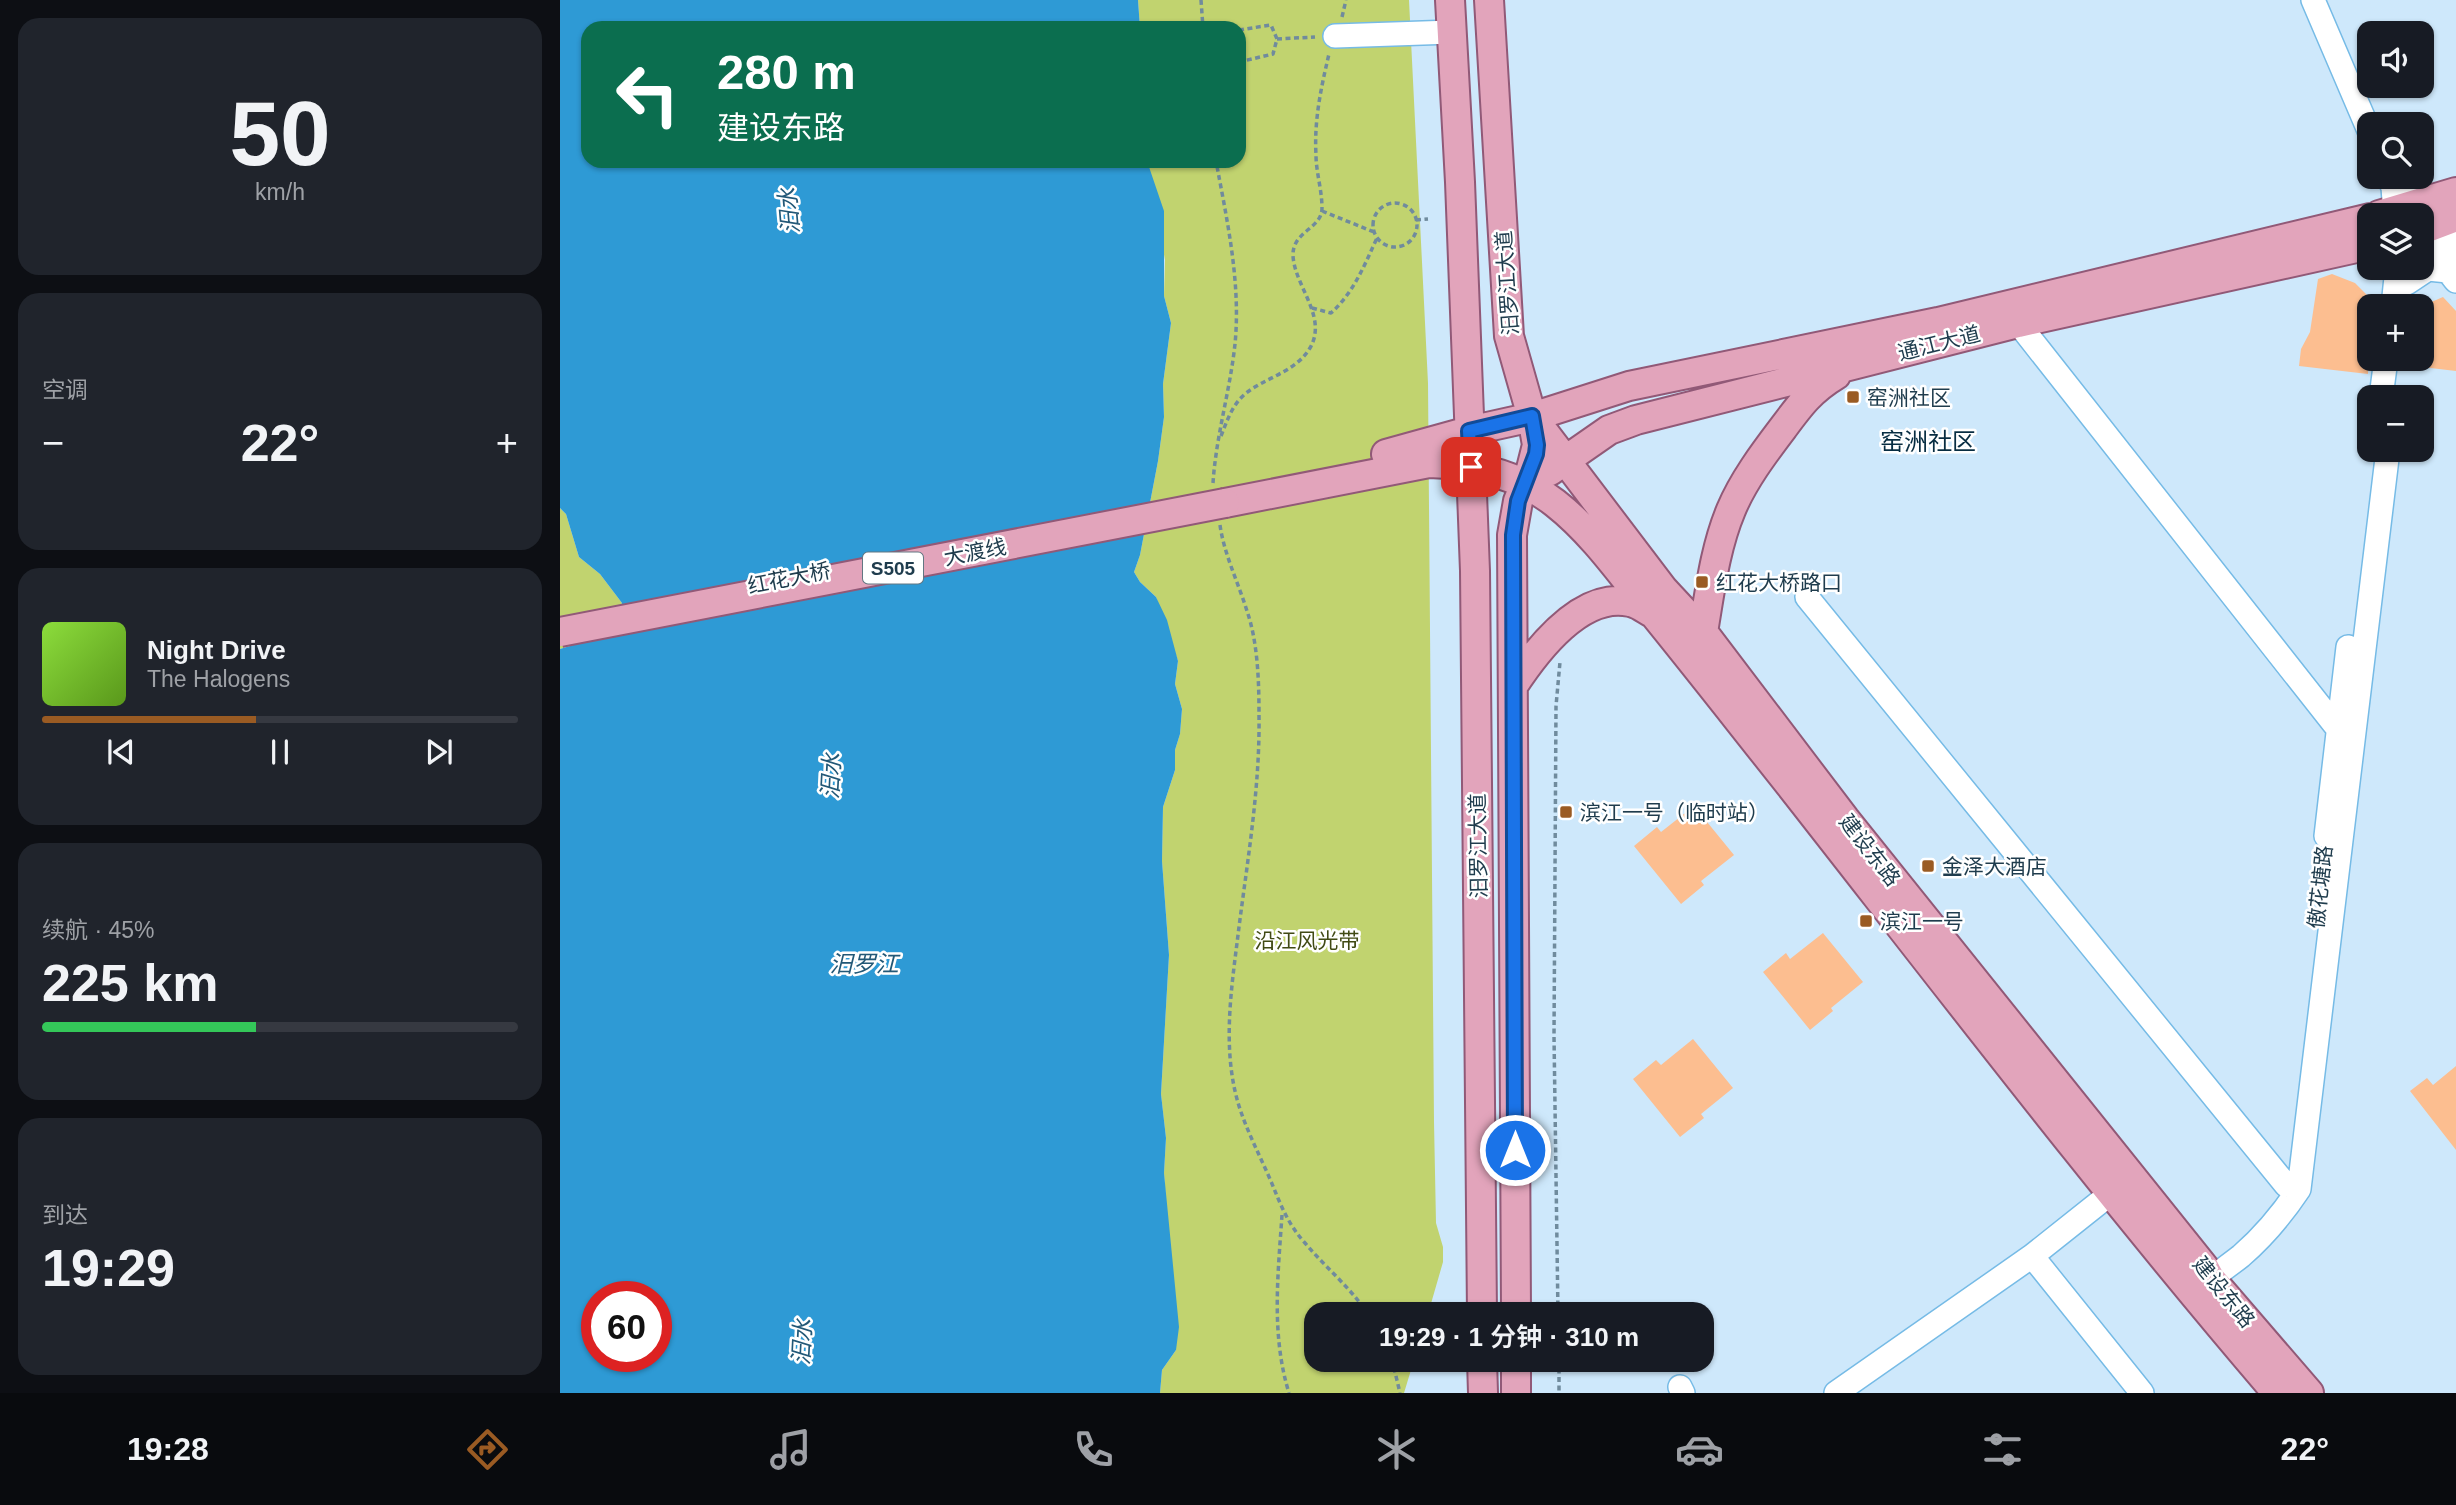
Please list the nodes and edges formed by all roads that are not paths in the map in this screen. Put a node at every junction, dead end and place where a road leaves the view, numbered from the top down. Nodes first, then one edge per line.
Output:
1 (1450, 0) edge
2 (1489, 0) edge
3 (2313, 0) edge
4 (2327, 0) edge
5 (1452, 32) junction
6 (1335, 36) road end
7 (2361, 112) edge
8 (2377, 112) edge
9 (2456, 192) edge
10 (2426, 203) edge
11 (2357, 223) edge
12 (2434, 231) edge
13 (2357, 247) edge
14 (2434, 247) edge
15 (2456, 252) edge
16 (2434, 270) edge
17 (2456, 282) edge
18 (2016, 313) junction
19 (1857, 364) junction
20 (1532, 416) junction
21 (1469, 431) junction
22 (1565, 458) junction
23 (2372, 462) edge
24 (2387, 462) edge
25 (1471, 467) junction
26 (1525, 484) junction
27 (1221, 503) junction
28 (1807, 597) dead end
29 (1654, 614) junction
30 (560, 621) edge
31 (560, 632) edge
32 (1703, 632) junction
33 (1513, 686) junction
34 (2338, 729) junction
35 (2287, 1185) junction
36 (2110, 1194) junction
37 (2032, 1256) junction
38 (2198, 1281) junction
39 (1482, 1302) edge
40 (1516, 1302) edge
41 (1482, 1372) edge
42 (1516, 1372) edge
43 (1483, 1393) edge
44 (1516, 1393) edge
45 (1836, 1393) edge
46 (2142, 1393) edge
47 (2277, 1393) edge
48 (2309, 1393) edge

1 - 5 main road, 汨罗江大道
2 - 20 main road, 汨罗江大道
3 - 7 street
4 - 8 street
5 - 6 street
5 - 21 main road, 汨罗江大道
9 - 10 main road, 通江大道
11 - 18 main road, 通江大道
12 - 15 street
13 - 18 main road, 通江大道
14 - 17 street
16 - 17 street
18 - 19 main road, 通江大道
18 - 20 main road, 通江大道
18 - 34 street
19 - 22 main road, 通江大道
19 - 32 main road
20 - 21 main road, S505
20 - 22 main road, 建设东路
20 - 26 main road, 汨罗江大道
21 - 25 main road, 汨罗江大道
21 - 27 main road, S505
22 - 26 main road, 通江大道
22 - 32 main road, 建设东路
23 - 34 street, 傲花塘路
24 - 38 street
25 - 26 main road, 建设东路
25 - 27 main road, S505
25 - 39 main road, 汨罗江大道
26 - 29 main road, 建设东路
26 - 33 main road, 汨罗江大道
27 - 30 main road, 红花大桥 / S505
27 - 31 main road, 大渡线 / S505, bridge
28 - 35 street
29 - 33 main road
29 - 36 main road, 建设东路
32 - 38 main road, 建设东路
33 - 40 main road, 汨罗江大道
34 - 35 street, 傲花塘路
35 - 38 street
36 - 37 street
36 - 38 main road, 建设东路
37 - 45 street
37 - 46 street
38 - 47 main road, 建设东路
38 - 48 main road, 建设东路
41 - 43 main road
42 - 44 main road

